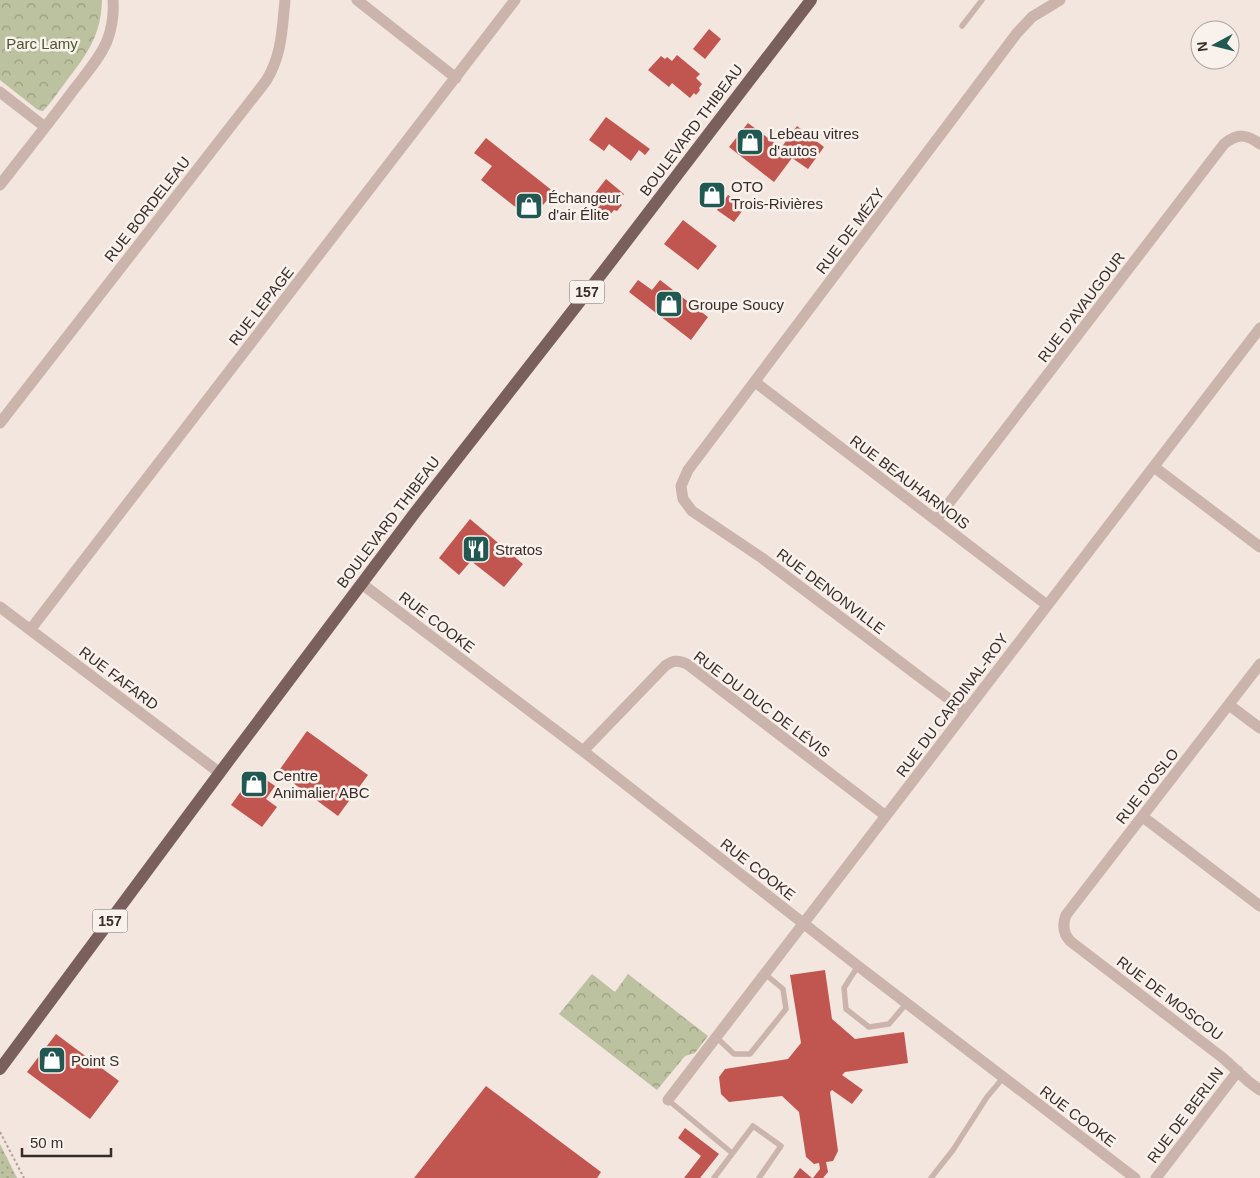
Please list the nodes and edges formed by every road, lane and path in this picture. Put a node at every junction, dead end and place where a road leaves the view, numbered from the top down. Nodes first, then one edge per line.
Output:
1 (113, 0) edge
2 (284, 0) edge
3 (357, 0) edge
4 (515, 0) edge
5 (811, 0) edge
6 (982, 0) edge
7 (1060, 0) edge
8 (962, 26) dead end
9 (456, 78) junction
10 (0, 92) edge
11 (45, 127) junction
12 (1260, 144) edge
13 (0, 185) edge
14 (1260, 328) edge
15 (755, 382) junction
16 (0, 423) edge
17 (1154, 466) junction
18 (682, 494) joint
19 (936, 520) junction
20 (1260, 547) edge
21 (362, 584) junction
22 (1047, 605) junction
23 (0, 607) edge
24 (30, 630) junction
25 (1260, 664) edge
26 (1229, 704) junction
27 (966, 712) junction
28 (1260, 728) edge
29 (583, 751) junction
30 (220, 773) junction
31 (886, 816) junction
32 (1143, 817) junction
33 (1260, 906) edge
34 (804, 924) junction
35 (1063, 929) joint
36 (858, 966) junction
37 (765, 974) junction
38 (906, 1004) junction
39 (716, 1037) junction
40 (0, 1069) edge
41 (1238, 1071) junction
42 (1003, 1078) junction
43 (1260, 1090) edge
44 (668, 1100) joint
45 (0, 1132) edge
46 (732, 1153) junction
47 (24, 1178) edge
48 (714, 1178) edge
49 (759, 1178) edge
50 (931, 1178) edge
51 (1135, 1178) edge
52 (1156, 1178) edge

1 - 11 street
2 - 16 street, RUE BORDELEAU
3 - 9 street
4 - 9 street, RUE LEPAGE
5 - 21 main road, BOULEVARD THIBEAU / 157
6 - 8 lane
7 - 15 street, RUE DE MÉZY
9 - 24 street, RUE LEPAGE
10 - 11 street
11 - 13 street
12 - 19 street, RUE D'AVAUGOUR
14 - 17 street, RUE DU CARDINAL-ROY
15 - 18 street, RUE DE MÉZY
15 - 19 street, RUE BEAUHARNOIS
17 - 20 street
17 - 22 street, RUE DU CARDINAL-ROY
18 - 27 street, RUE DENONVILLE
19 - 22 street, RUE BEAUHARNOIS
21 - 29 street, RUE COOKE
21 - 30 main road, BOULEVARD THIBEAU / 157
22 - 27 street, RUE DU CARDINAL-ROY
23 - 24 street, RUE FAFARD
24 - 30 street, RUE FAFARD
25 - 26 street, RUE D'OSLO
26 - 28 street
26 - 32 street, RUE D'OSLO
27 - 31 street, RUE DU CARDINAL-ROY
29 - 31 street, RUE DU DUC DE LÉVIS
29 - 34 street, RUE COOKE
30 - 40 main road, BOULEVARD THIBEAU / 157
31 - 34 street, RUE DU CARDINAL-ROY
32 - 33 street
32 - 35 street, RUE D'OSLO
34 - 36 street, RUE COOKE
34 - 37 street, RUE DU CARDINAL-ROY
35 - 41 street, RUE DE MOSCOU
36 - 38 street, RUE COOKE
36 - 38 lane
37 - 39 street, RUE DU CARDINAL-ROY
37 - 39 lane
38 - 42 street, RUE COOKE
39 - 44 street, RUE DU CARDINAL-ROY
41 - 43 street, RUE DE MOSCOU
41 - 52 street, RUE DE BERLIN
42 - 50 lane
42 - 51 street, RUE COOKE
44 - 46 lane
45 - 47 path
46 - 48 lane
46 - 49 lane

